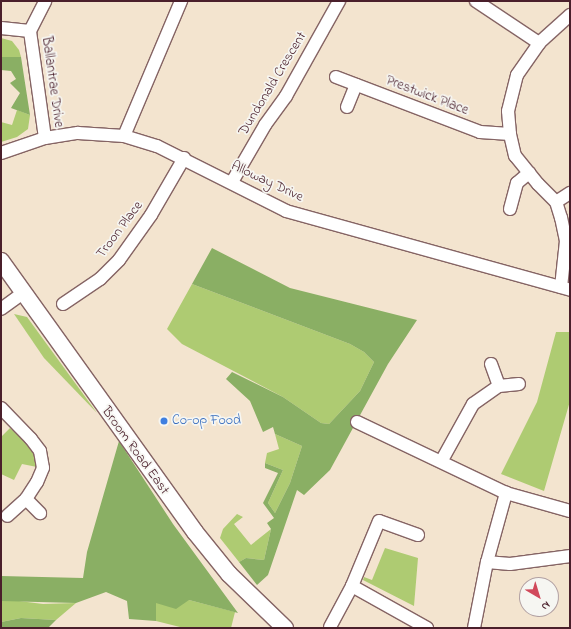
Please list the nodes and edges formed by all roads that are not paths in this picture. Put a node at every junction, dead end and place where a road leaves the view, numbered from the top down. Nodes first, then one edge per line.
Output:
1 (45, 1) edge
2 (181, 1) edge
3 (339, 1) edge
4 (476, 1) edge
5 (570, 15) edge
6 (1, 28) edge
7 (30, 31) junction
8 (539, 42) junction
9 (336, 77) dead end
10 (356, 84) junction
11 (347, 107) dead end
12 (510, 134) junction
13 (124, 136) junction
14 (45, 138) junction
15 (1, 153) edge
16 (184, 158) junction
17 (529, 173) junction
18 (232, 182) junction
19 (570, 193) edge
20 (556, 202) junction
21 (510, 209) dead end
22 (1, 262) edge
23 (565, 288) edge
24 (23, 293) junction
25 (63, 304) dead end
26 (1, 309) edge
27 (491, 364) dead end
28 (519, 384) dead end
29 (499, 386) junction
30 (1, 408) edge
31 (357, 422) dead end
32 (442, 460) junction
33 (506, 493) junction
34 (26, 499) junction
35 (570, 512) edge
36 (40, 513) dead end
37 (6, 516) dead end
38 (418, 535) dead end
39 (570, 556) edge
40 (487, 562) junction
41 (352, 586) junction
42 (330, 626) dead end
43 (285, 628) edge
44 (427, 628) edge
45 (474, 628) edge

1 - 7 street, Ballantrae Drive
2 - 13 street
3 - 18 street, Dundonald Crescent
4 - 8 street
5 - 8 street
6 - 7 street, Ballantrae Drive
7 - 14 street, Ballantrae Drive
8 - 12 street
9 - 10 street, Prestwick Place
10 - 11 street
10 - 12 street, Prestwick Place
12 - 17 street
13 - 14 street, Alloway Drive
13 - 16 street, Alloway Drive
14 - 15 street, Alloway Drive
16 - 18 street, Alloway Drive
16 - 25 street, Troon Place
17 - 20 street
17 - 21 street
18 - 23 street, Alloway Drive
19 - 20 street
20 - 23 street
22 - 24 street, Broom Road East
24 - 26 street
24 - 43 street, Broom Road East
27 - 29 street
28 - 29 street
29 - 32 street
30 - 34 street
31 - 32 street
32 - 33 street
33 - 35 street
33 - 40 street
34 - 36 street
34 - 37 street
38 - 41 street
39 - 40 street
40 - 45 street
41 - 42 street
41 - 44 street

